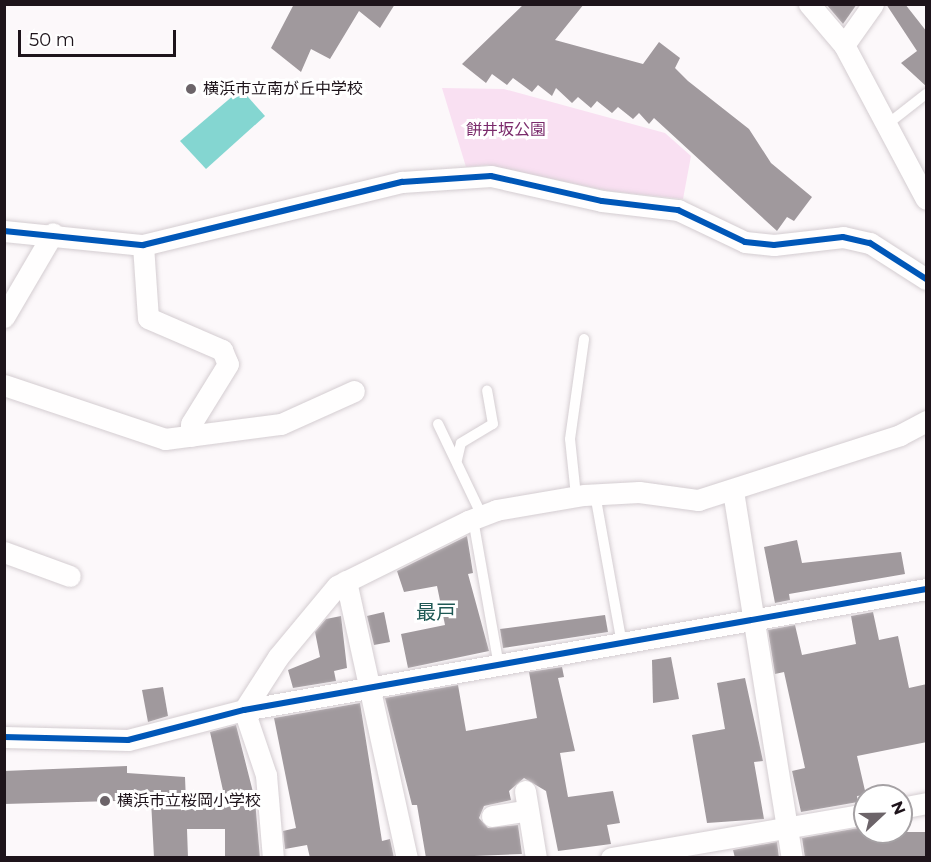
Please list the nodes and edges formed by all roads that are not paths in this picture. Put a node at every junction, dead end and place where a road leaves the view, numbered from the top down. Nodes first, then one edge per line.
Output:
1 (809, 4) edge
2 (873, 4) edge
3 (844, 45) junction
4 (927, 94) edge
5 (885, 126) junction
6 (927, 199) edge
7 (4, 231) edge
8 (53, 233) junction
9 (143, 245) junction
10 (927, 279) edge
11 (4, 317) edge
12 (584, 339) dead end
13 (4, 385) edge
14 (354, 391) dead end
15 (487, 391) dead end
16 (927, 420) edge
17 (438, 424) dead end
18 (191, 436) junction
19 (458, 463) junction
20 (732, 491) junction
21 (586, 495) junction
22 (477, 517) junction
23 (4, 552) edge
24 (70, 576) dead end
25 (346, 581) junction
26 (927, 589) edge
27 (752, 622) junction
28 (622, 644) junction
29 (498, 666) junction
30 (370, 688) junction
31 (244, 710) junction
32 (4, 737) edge
33 (492, 816) dead end
34 (853, 816) edge
35 (786, 827) junction
36 (273, 858) edge
37 (407, 858) edge
38 (536, 858) edge
39 (611, 858) edge
40 (792, 858) edge

1 - 3 street
2 - 3 street
3 - 5 street
4 - 5 lane
5 - 6 street
7 - 8 street
8 - 9 street
8 - 11 street
9 - 10 street
9 - 18 street
12 - 21 lane
13 - 18 street
14 - 18 street
15 - 19 lane
16 - 20 street
17 - 19 lane
19 - 22 lane
20 - 21 street
20 - 27 street
21 - 22 street
21 - 28 lane
22 - 25 street
22 - 29 lane
23 - 24 street
25 - 30 street
25 - 31 street
26 - 27 street
27 - 28 street
27 - 35 street
28 - 29 street
29 - 30 street
30 - 31 street
30 - 37 street
31 - 32 street
31 - 36 street
33 - 38 street
34 - 35 street
35 - 39 street
35 - 40 street

